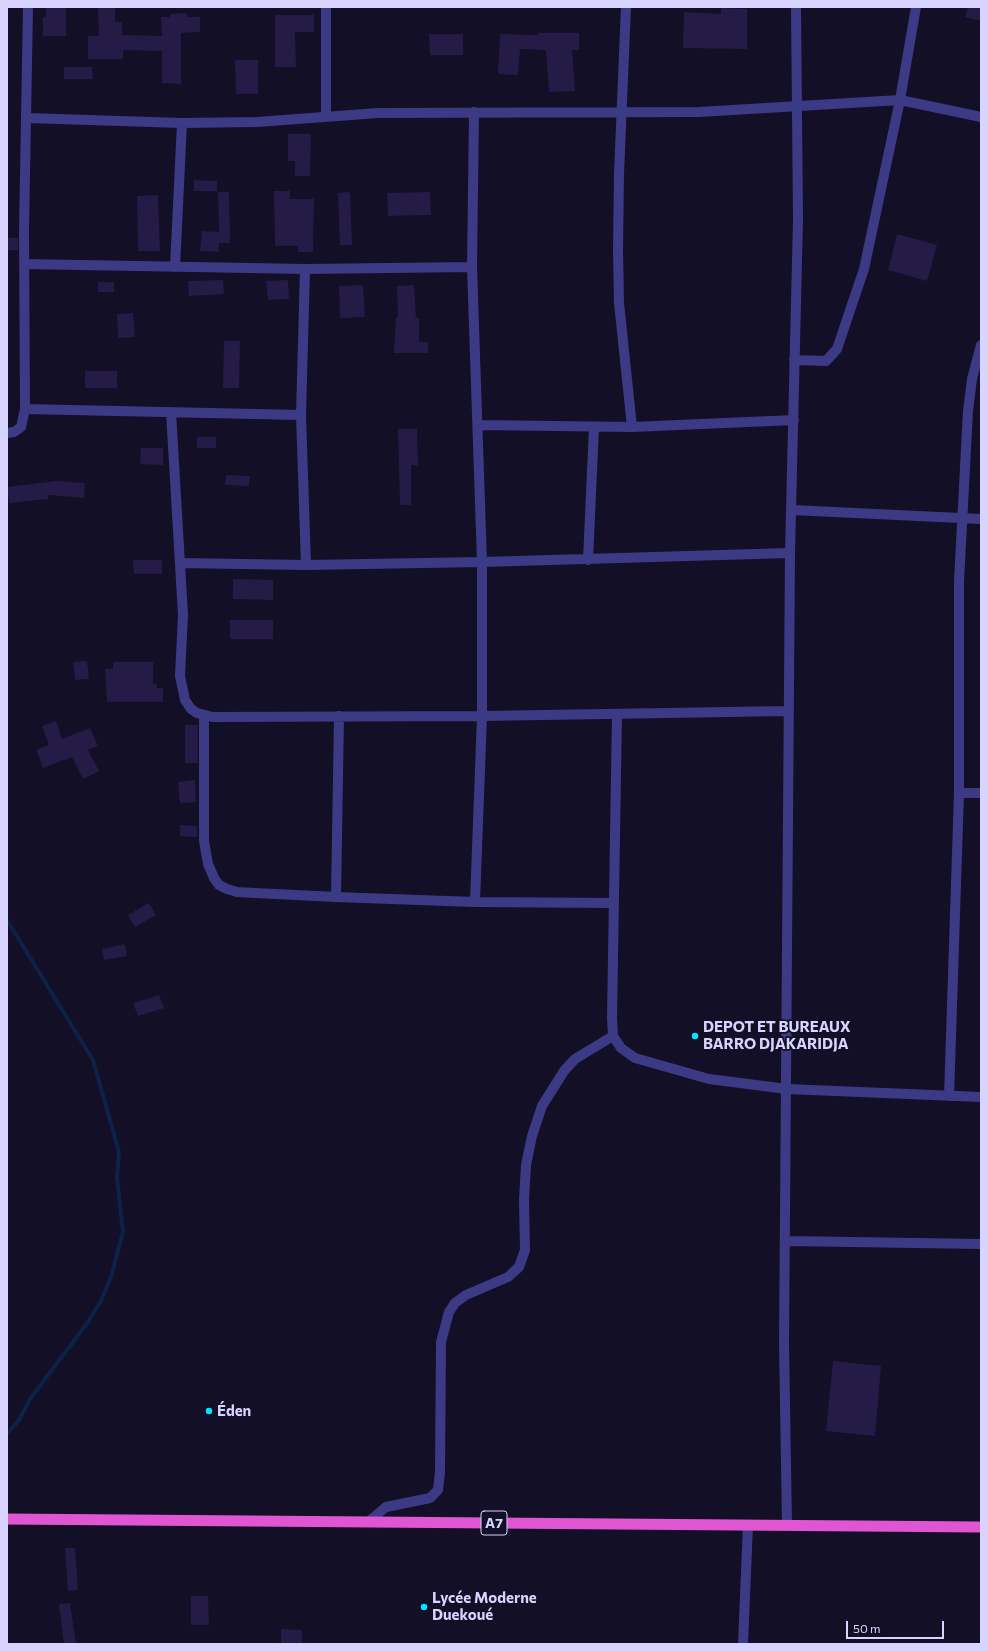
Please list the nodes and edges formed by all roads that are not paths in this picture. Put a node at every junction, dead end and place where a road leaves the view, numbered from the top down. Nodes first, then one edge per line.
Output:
1 (28, 7) edge
2 (326, 7) edge
3 (626, 7) edge
4 (796, 7) edge
5 (916, 7) edge
6 (900, 100) junction
7 (798, 105) junction
8 (474, 112) junction
9 (622, 114) junction
10 (326, 117) junction
11 (981, 117) edge
12 (27, 118) junction
13 (182, 123) junction
14 (24, 264) junction
15 (175, 267) junction
16 (472, 267) junction
17 (305, 269) junction
18 (981, 345) edge
19 (794, 360) junction
20 (25, 410) junction
21 (171, 412) junction
22 (302, 415) junction
23 (794, 420) junction
24 (478, 425) junction
25 (594, 427) junction
26 (632, 427) junction
27 (7, 433) edge
28 (792, 510) junction
29 (962, 518) junction
30 (981, 519) edge
31 (790, 553) junction
32 (588, 560) junction
33 (482, 562) junction
34 (180, 563) junction
35 (306, 564) junction
36 (789, 711) junction
37 (617, 714) junction
38 (204, 715) junction
39 (339, 716) junction
40 (482, 716) junction
41 (959, 793) junction
42 (981, 793) edge
43 (336, 897) junction
44 (475, 902) junction
45 (612, 902) junction
46 (613, 1036) junction
47 (786, 1089) junction
48 (949, 1096) junction
49 (981, 1097) edge
50 (786, 1241) junction
51 (981, 1244) edge
52 (7, 1518) edge
53 (368, 1522) junction
54 (748, 1525) junction
55 (787, 1525) junction
56 (981, 1527) edge
57 (743, 1644) edge

1 - 12 street
2 - 10 street
3 - 9 street
4 - 7 street
5 - 6 street
6 - 7 street
6 - 11 street
6 - 19 street
7 - 9 street
7 - 19 street
8 - 9 street
8 - 10 street
8 - 16 street
9 - 26 street
10 - 13 street
12 - 13 street
12 - 14 street
13 - 15 street
14 - 15 street
14 - 20 street
15 - 17 street
16 - 17 street
16 - 24 street
17 - 22 street
18 - 29 street
19 - 23 street
20 - 21 street
20 - 27 street
21 - 22 street
21 - 34 street
22 - 35 street
23 - 26 street
23 - 28 street
24 - 25 street
24 - 33 street
25 - 26 street
25 - 32 street
28 - 29 street
28 - 31 street
29 - 30 street
29 - 41 street
31 - 32 street
31 - 36 street
32 - 33 street
33 - 35 street
33 - 40 street
34 - 35 street
34 - 38 street
36 - 37 street
36 - 47 street
37 - 40 street
37 - 45 street
38 - 39 street
38 - 43 street
39 - 40 street
39 - 43 street
40 - 44 street
41 - 42 street
41 - 48 street
43 - 44 street
44 - 45 street
45 - 46 street
46 - 47 street
46 - 53 street
47 - 48 street
47 - 50 street
48 - 49 street
50 - 51 street
50 - 55 street
52 - 53 highway, A7
53 - 54 highway, A7
54 - 55 highway, A7
54 - 57 street
55 - 56 highway, A7

